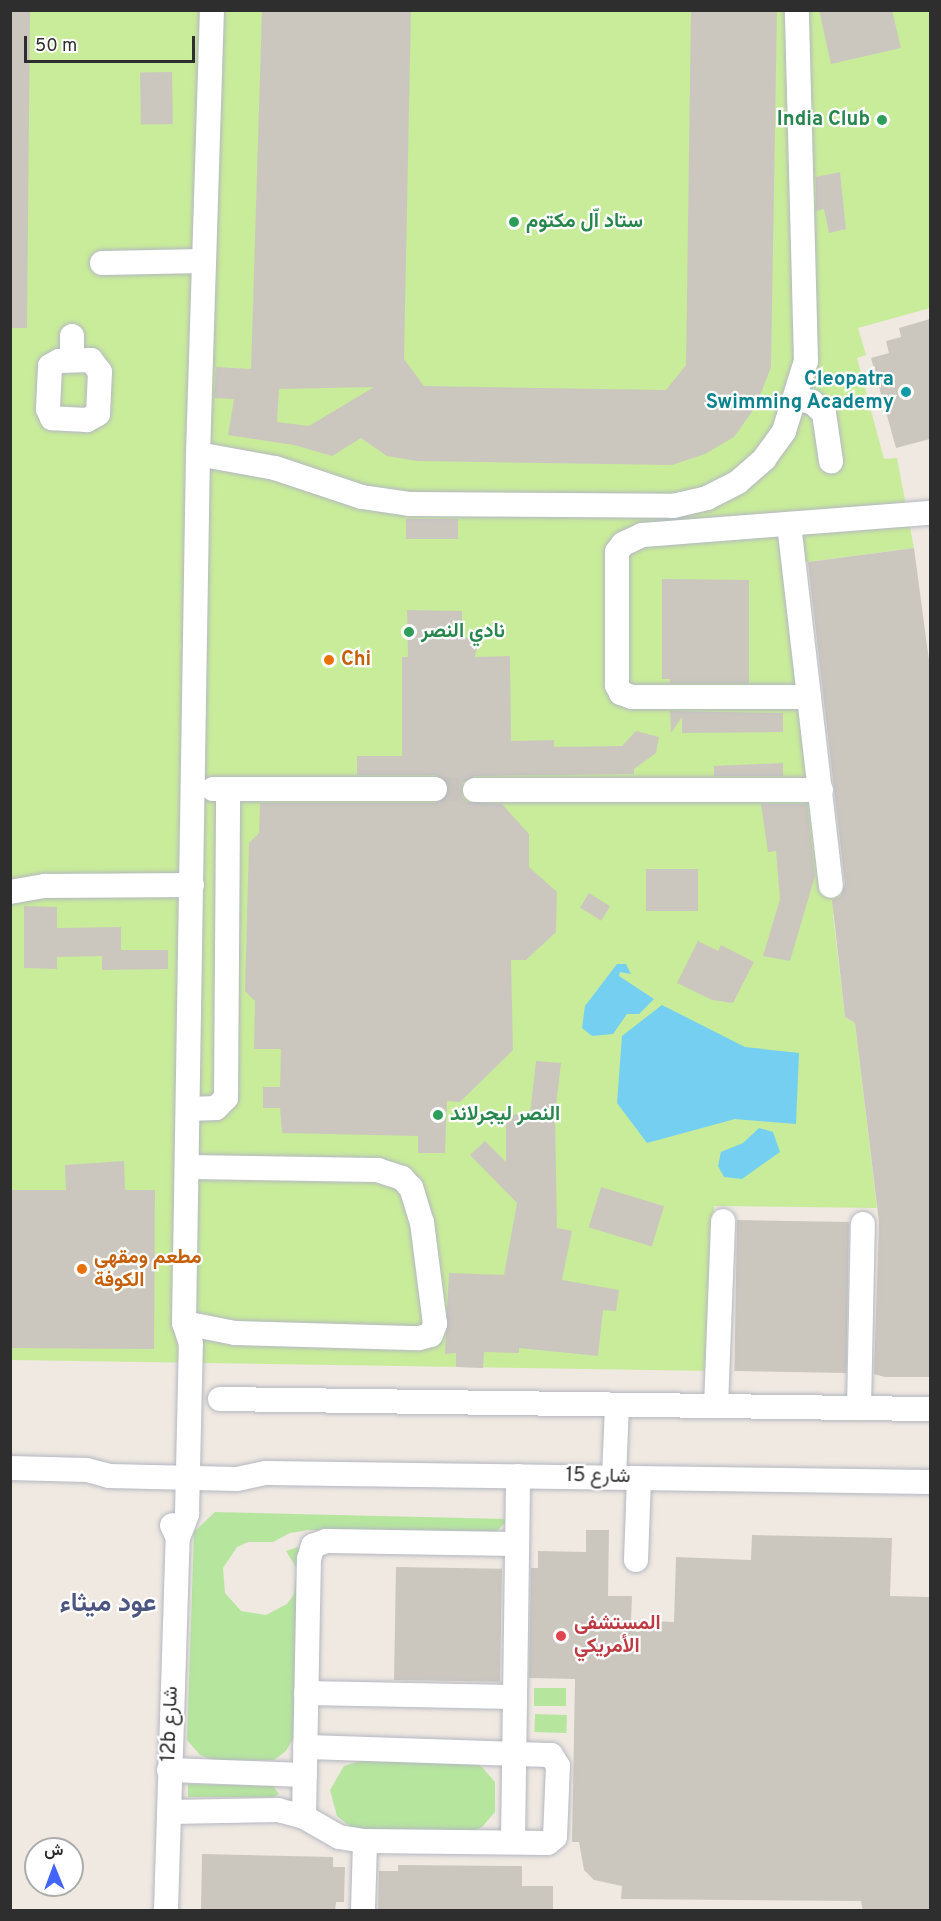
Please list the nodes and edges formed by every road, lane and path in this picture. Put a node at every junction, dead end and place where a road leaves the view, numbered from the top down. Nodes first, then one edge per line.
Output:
1 (212, 10) edge
2 (797, 10) edge
3 (204, 261) junction
4 (102, 263) dead end
5 (72, 336) dead end
6 (72, 360) dead end
7 (797, 399) junction
8 (198, 454) junction
9 (831, 461) dead end
10 (930, 513) edge
11 (789, 524) junction
12 (809, 697) junction
13 (194, 788) junction
14 (228, 789) junction
15 (435, 789) tunnel mouth
16 (475, 790) tunnel mouth
17 (821, 790) junction
18 (192, 885) junction
19 (831, 886) dead end
20 (10, 892) edge
21 (189, 1108) junction
22 (188, 1167) junction
23 (723, 1221) dead end
24 (863, 1224) dead end
25 (184, 1323) junction
26 (220, 1399) dead end
27 (616, 1405) junction
28 (716, 1406) junction
29 (859, 1408) junction
30 (930, 1409) edge
31 (10, 1468) edge
32 (179, 1470) junction
33 (518, 1476) junction
34 (614, 1477) junction
35 (639, 1478) junction
36 (930, 1482) edge
37 (517, 1544) junction
38 (636, 1560) dead end
39 (306, 1693) junction
40 (515, 1696) junction
41 (305, 1747) junction
42 (514, 1754) junction
43 (170, 1770) junction
44 (305, 1774) junction
45 (169, 1812) junction
46 (304, 1817) junction
47 (365, 1841) junction
48 (513, 1842) junction
49 (166, 1911) edge
50 (363, 1911) edge

1 - 3 street, 12b شارع
2 - 7 street
3 - 4 street
3 - 8 street, 12b شارع
5 - 6 street
7 - 8 street
7 - 9 street
8 - 13 street, 12b شارع
10 - 11 street
11 - 12 street
11 - 12 street
12 - 17 street
13 - 14 street
13 - 18 street, 12b شارع
14 - 15 street
14 - 21 street
16 - 17 street
17 - 19 street
18 - 20 street
18 - 21 street, 12b شارع
21 - 22 street, 12b شارع
22 - 25 street, 12b شارع
22 - 25 street
23 - 28 street
24 - 29 street
25 - 32 street, 12b شارع
26 - 27 street
27 - 28 street
27 - 34 street
28 - 29 street
29 - 30 street
31 - 32 street, شارع 15
32 - 33 street, شارع 15
32 - 43 street, 12b شارع
33 - 34 street, شارع 15
33 - 37 street
34 - 35 street, شارع 15
35 - 36 street, شارع 15
35 - 38 street
37 - 39 street
37 - 40 street
39 - 40 street
39 - 41 street
40 - 42 street
41 - 42 street
41 - 44 street
42 - 48 street
42 - 48 street
43 - 44 street
43 - 45 street, 12b شارع
44 - 46 street
45 - 46 street
45 - 49 street, 12b شارع
46 - 47 street
47 - 48 street
47 - 50 street

